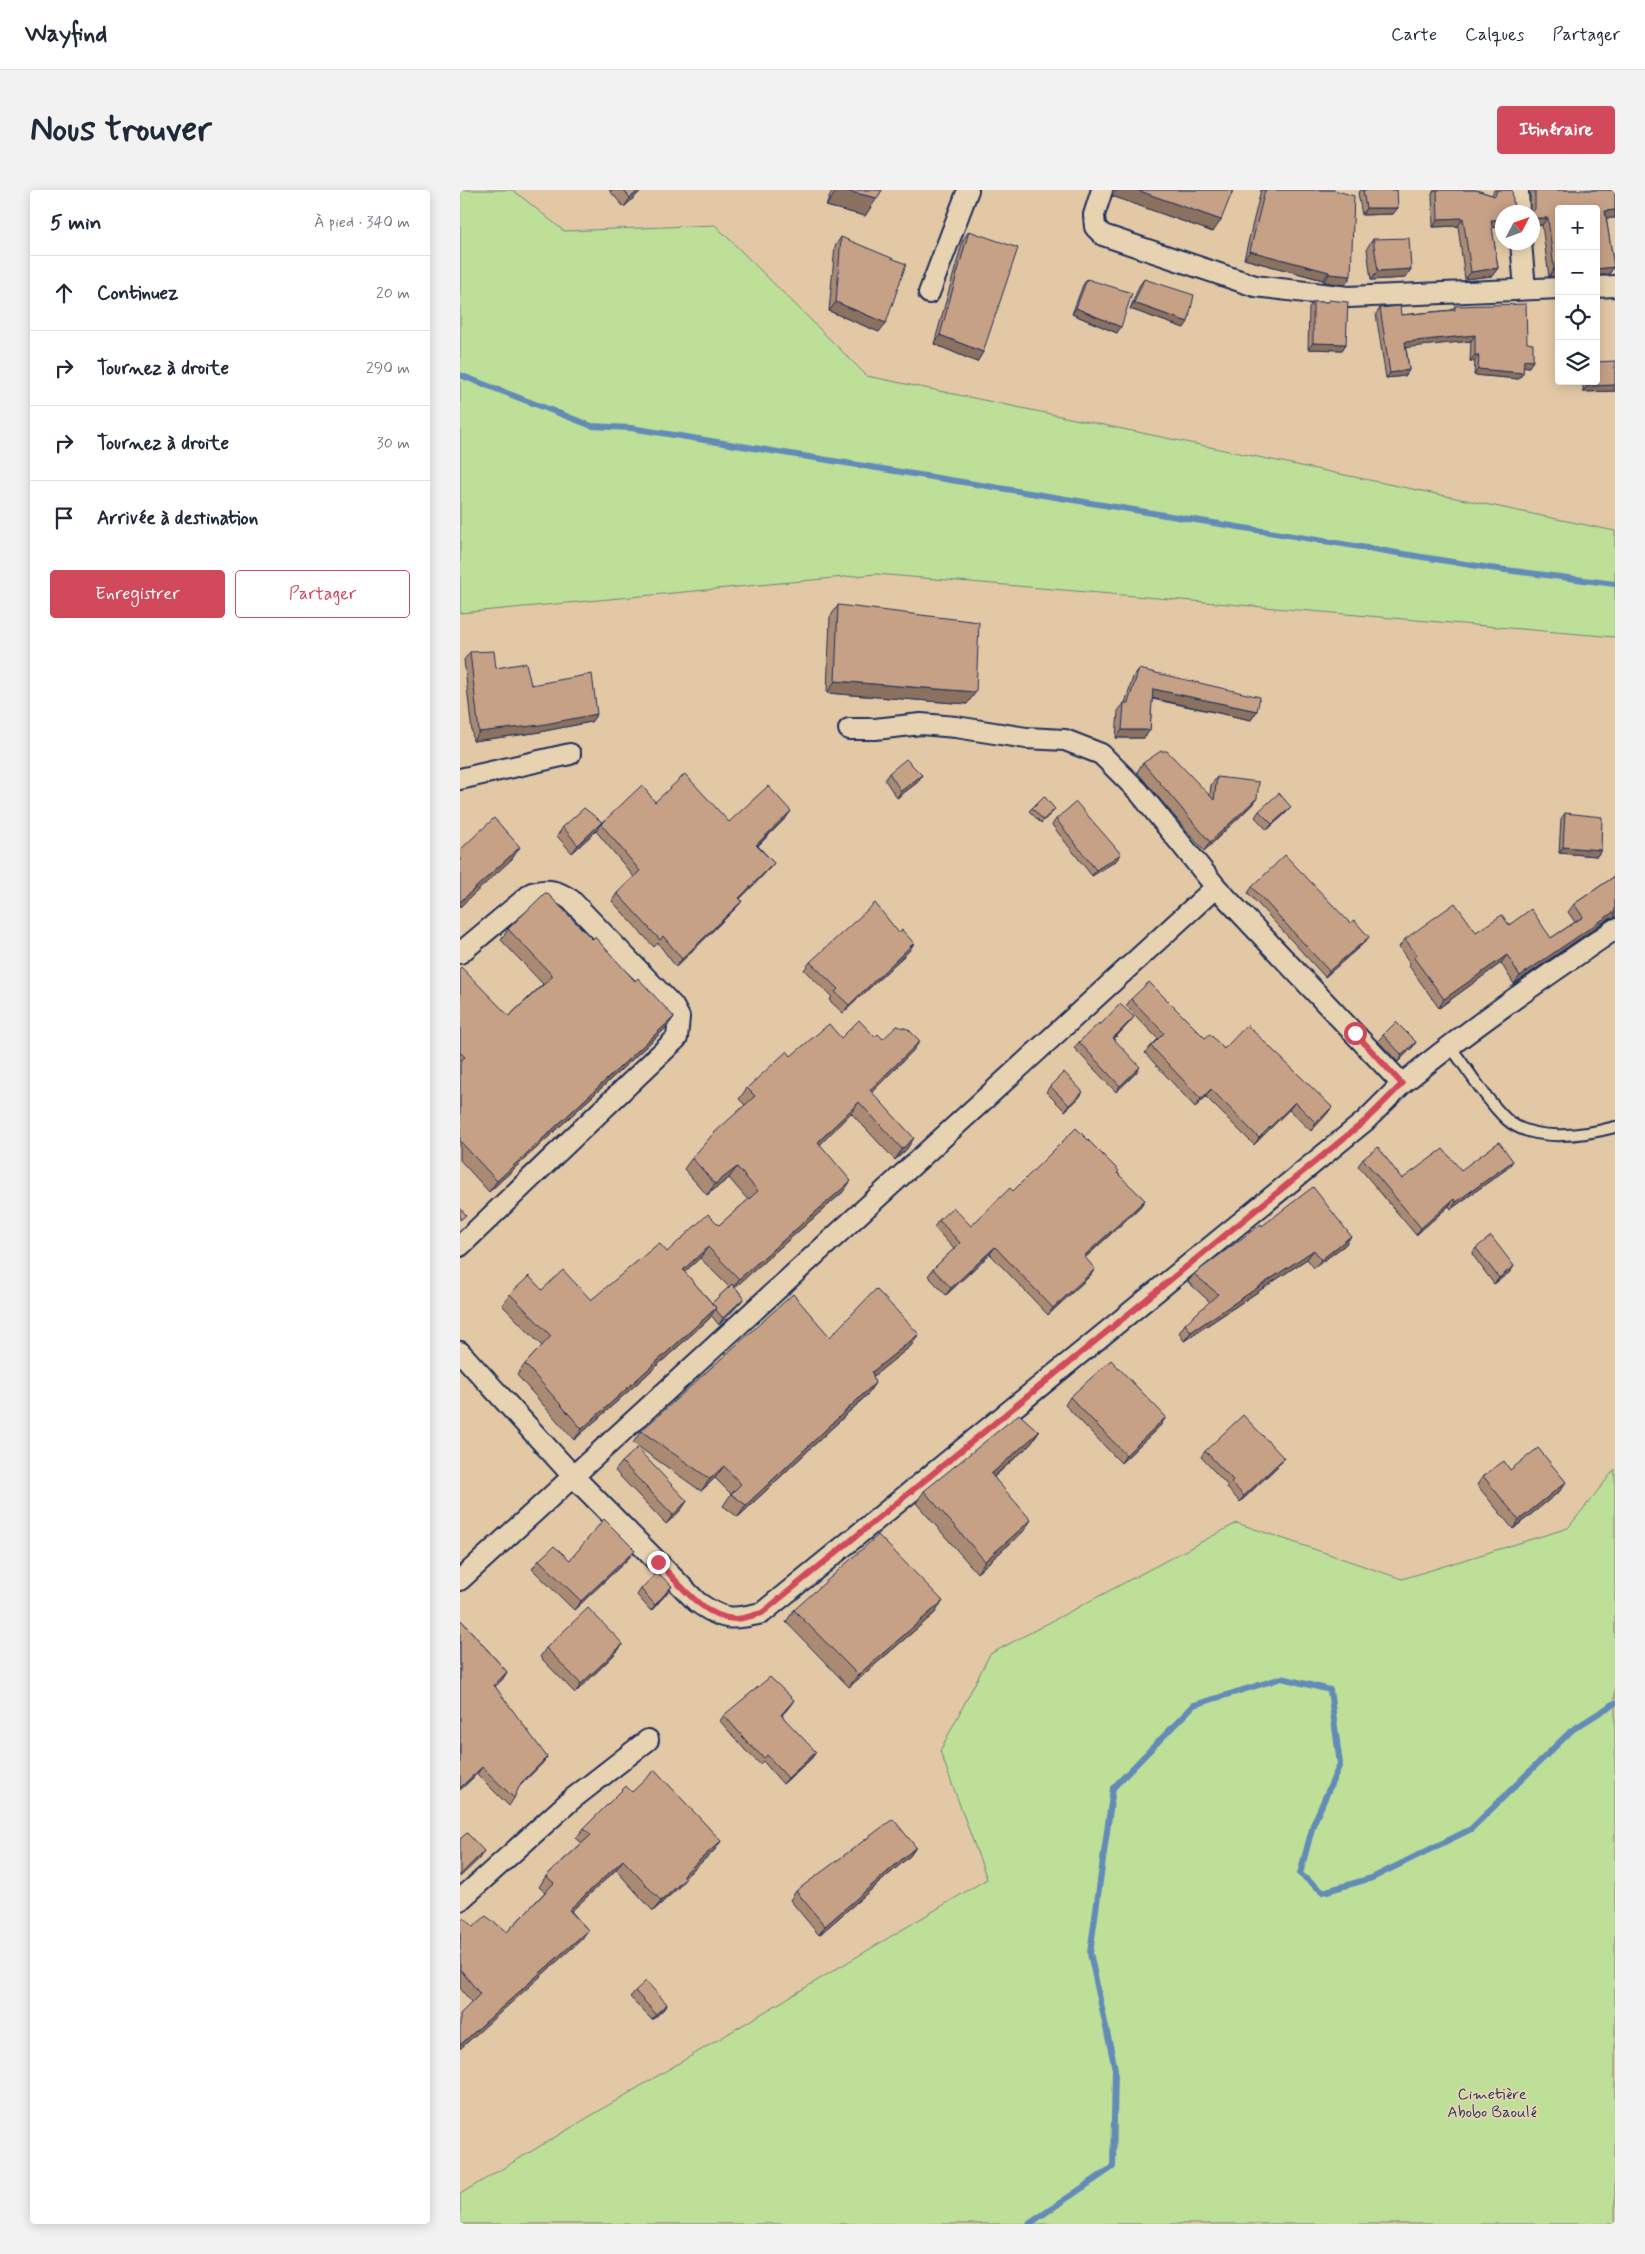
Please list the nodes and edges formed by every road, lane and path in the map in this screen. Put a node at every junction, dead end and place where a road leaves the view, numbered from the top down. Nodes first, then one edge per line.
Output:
1 (968, 190) edge
2 (1102, 190) edge
3 (1518, 190) edge
4 (1519, 205) edge
5 (1522, 250) edge
6 (1615, 286) edge
7 (1600, 287) edge
8 (1555, 288) edge
9 (1526, 289) junction
10 (929, 293) dead end
11 (849, 729) dead end
12 (570, 754) dead end
13 (460, 779) edge
14 (1216, 887) junction
15 (1615, 929) edge
16 (460, 953) edge
17 (1450, 1045) junction
18 (1402, 1084) junction
19 (1615, 1127) edge
20 (460, 1246) edge
21 (460, 1352) edge
22 (573, 1476) junction
23 (460, 1580) edge
24 (648, 1740) dead end
25 (460, 1900) edge

1 - 10 street
2 - 9 street
3 - 4 street
5 - 9 street
6 - 7 street
8 - 9 street
11 - 14 street
12 - 13 street
14 - 18 street
14 - 22 street
15 - 17 street
16 - 20 street
17 - 18 street
17 - 19 lane
18 - 22 street
21 - 22 street
22 - 23 street
24 - 25 street

